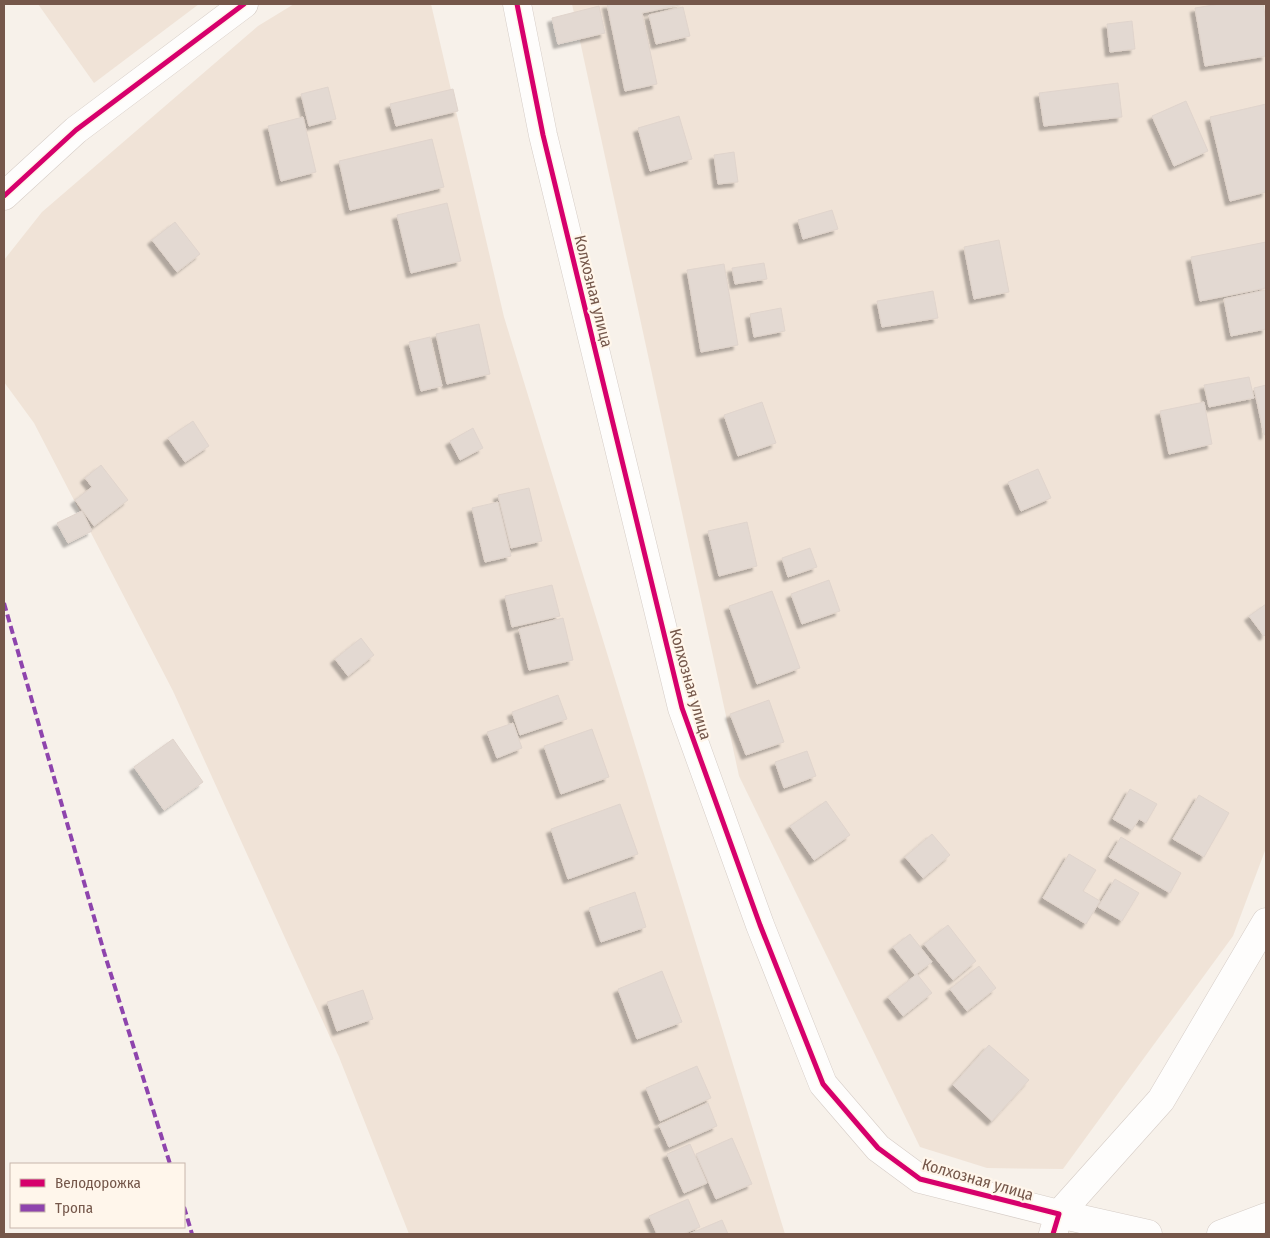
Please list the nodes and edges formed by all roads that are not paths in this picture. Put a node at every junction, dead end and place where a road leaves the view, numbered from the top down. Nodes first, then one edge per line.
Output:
1 (244, 4) edge
2 (517, 4) edge
3 (4, 196) edge
4 (1266, 922) edge
5 (1266, 1217) edge
6 (1056, 1224) edge
7 (1148, 1234) edge
8 (1221, 1234) edge

1 - 3 street
2 - 6 street, Колхозная улица
4 - 6 street
5 - 8 street
6 - 7 street, Колхозная улица

